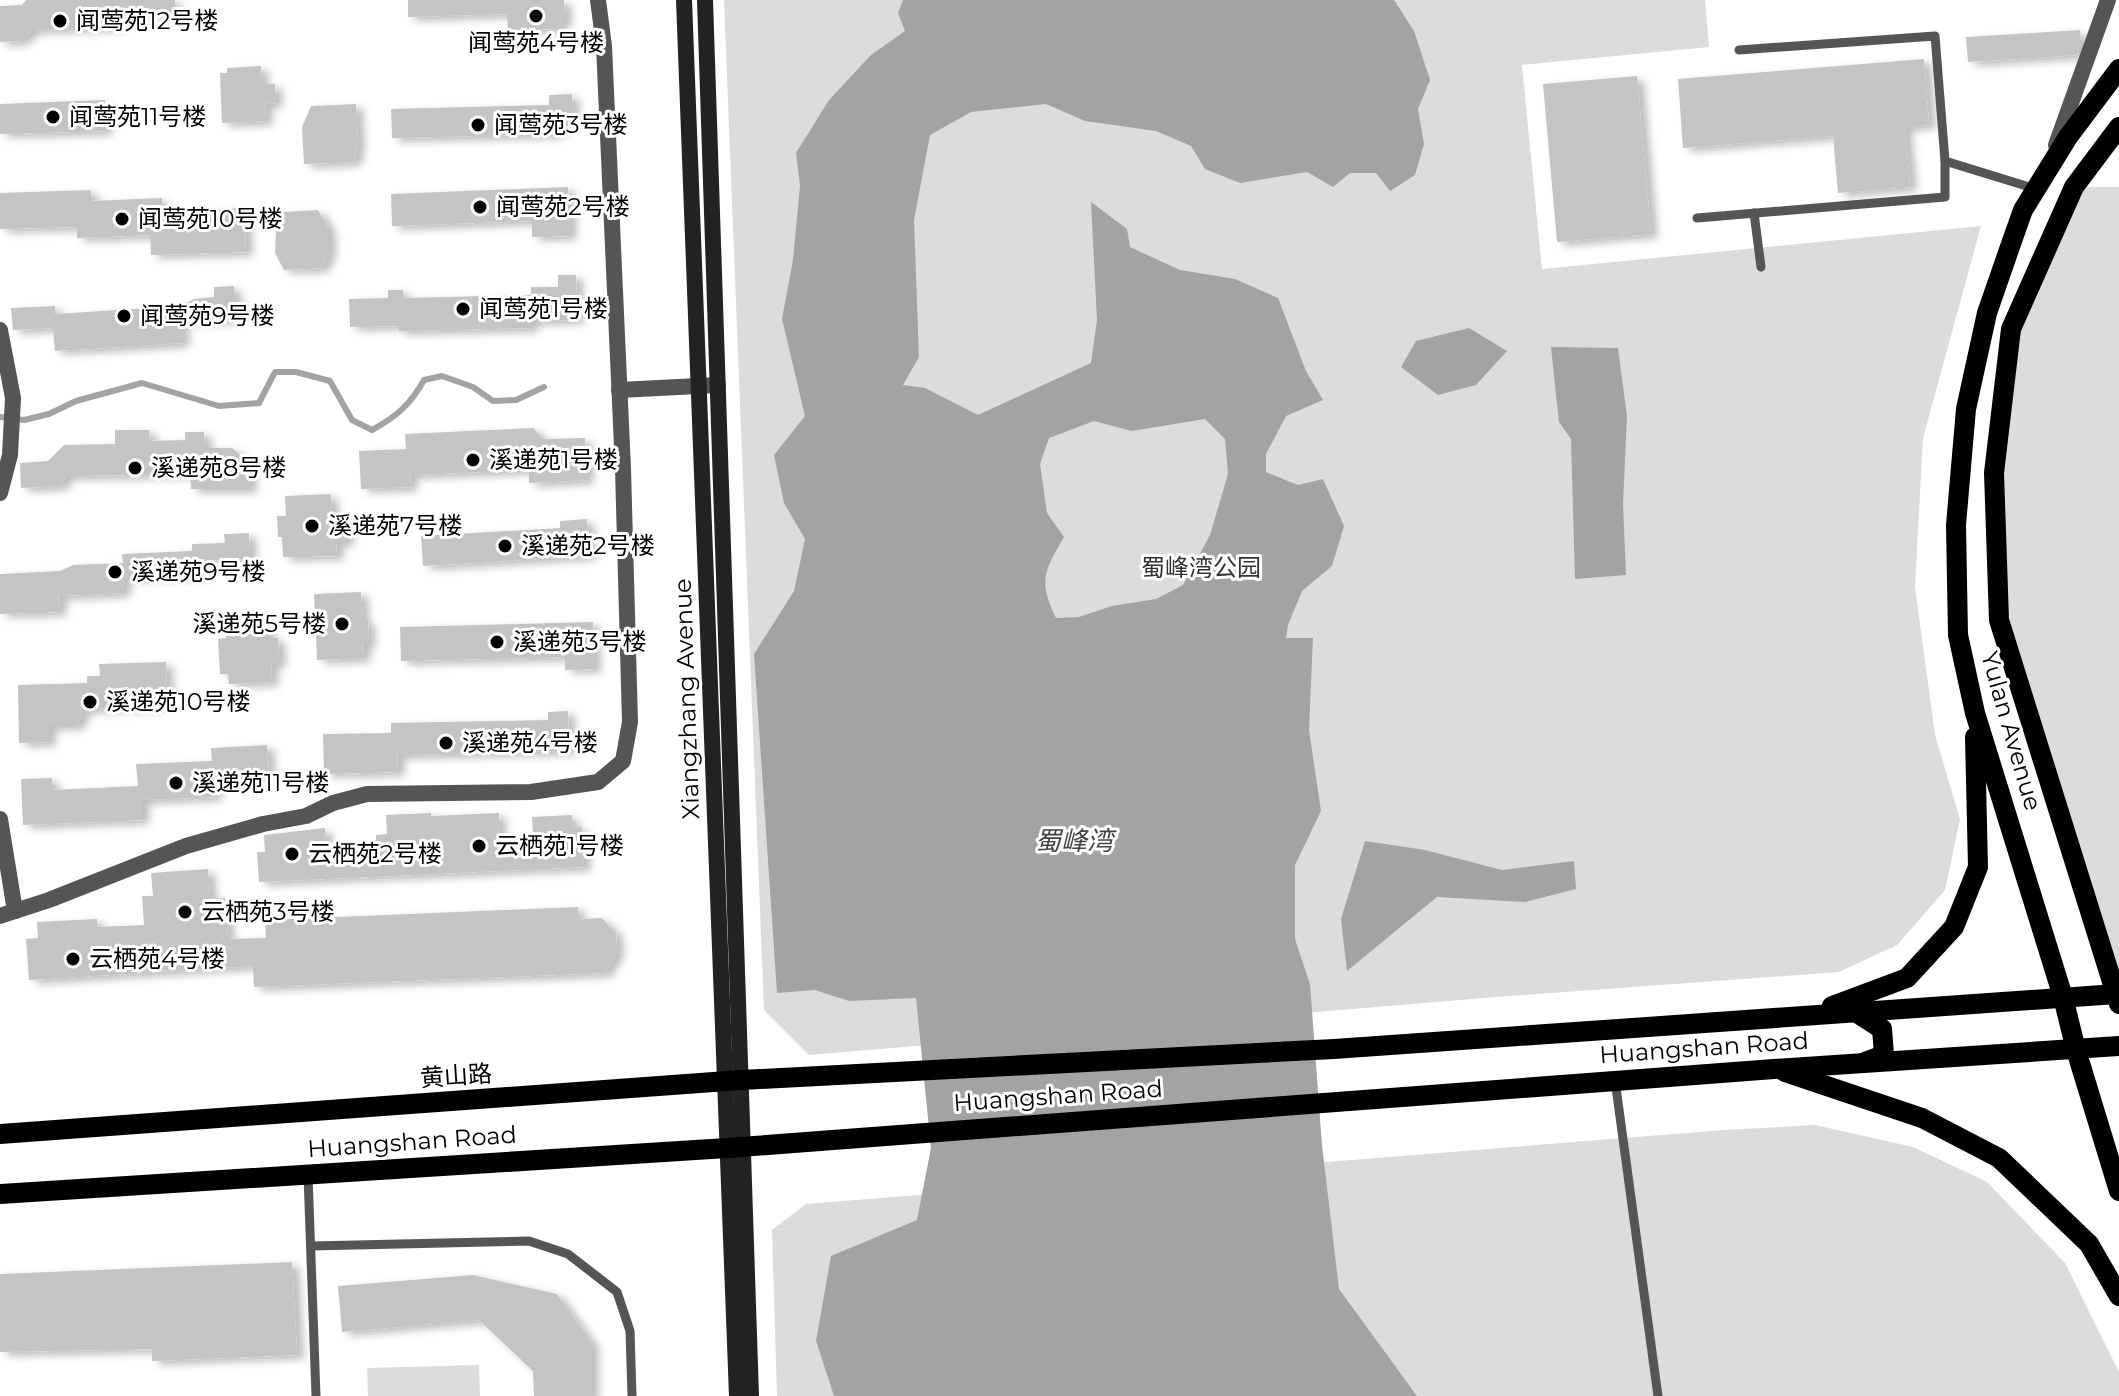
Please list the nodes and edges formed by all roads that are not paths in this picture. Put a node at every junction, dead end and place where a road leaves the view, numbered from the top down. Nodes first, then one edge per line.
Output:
1 (598, 0) edge
2 (684, 0) edge
3 (705, 0) edge
4 (2108, 0) edge
5 (1739, 50) dead end
6 (2119, 69) edge
7 (2119, 127) edge
8 (1945, 161) junction
9 (2041, 181) junction
10 (1754, 213) junction
11 (1697, 218) dead end
12 (1761, 267) dead end
13 (0, 330) edge
14 (718, 385) junction
15 (699, 388) junction
16 (619, 390) junction
17 (0, 493) edge
18 (1975, 713) junction
19 (0, 819) edge
20 (8, 913) edge
21 (2063, 997) junction
22 (2117, 999) edge
23 (1854, 1011) junction
24 (1809, 1014) junction
25 (2119, 1046) edge
26 (2076, 1050) junction
27 (1858, 1065) junction
28 (1774, 1069) junction
29 (1615, 1080) junction
30 (733, 1082) junction
31 (0, 1134) edge
32 (735, 1148) junction
33 (308, 1175) junction
34 (2119, 1191) edge
35 (0, 1194) edge
36 (311, 1246) junction
37 (2119, 1296) edge
38 (316, 1396) edge
39 (632, 1396) edge
40 (737, 1396) edge
41 (751, 1396) edge
42 (1658, 1396) edge

1 - 16 street
2 - 15 street, Xiangzhang Avenue
3 - 14 street, Xiangzhang Avenue
4 - 9 street
5 - 8 lane
6 - 9 main road, Yulan Avenue
7 - 22 main road, Yulan Avenue
8 - 9 lane
8 - 10 lane
9 - 18 main road, Yulan Avenue
10 - 11 lane
10 - 12 lane
13 - 17 street
14 - 15 street
14 - 30 street, Xiangzhang Avenue
15 - 16 street
15 - 30 street, Xiangzhang Avenue
16 - 20 street
18 - 21 main road, Yulan Avenue
18 - 24 main road
19 - 20 street
21 - 22 main road, 黄山路
21 - 23 main road, 黄山路
21 - 26 main road, Yulan Avenue
23 - 24 main road, 黄山路
23 - 27 main road
24 - 30 main road, 黄山路
25 - 26 main road, Huangshan Road
26 - 27 main road, Huangshan Road
26 - 34 main road, Yulan Avenue
27 - 28 main road, Huangshan Road
28 - 29 main road, Huangshan Road
28 - 37 main road
29 - 32 main road, Huangshan Road
29 - 42 lane
30 - 31 main road, 黄山路
30 - 32 street, Xiangzhang Avenue
32 - 33 main road, Huangshan Road
32 - 40 street, Xiangzhang Avenue
32 - 41 street, Xiangzhang Avenue
33 - 35 main road, Huangshan Road
33 - 36 lane
36 - 38 lane
36 - 39 lane

